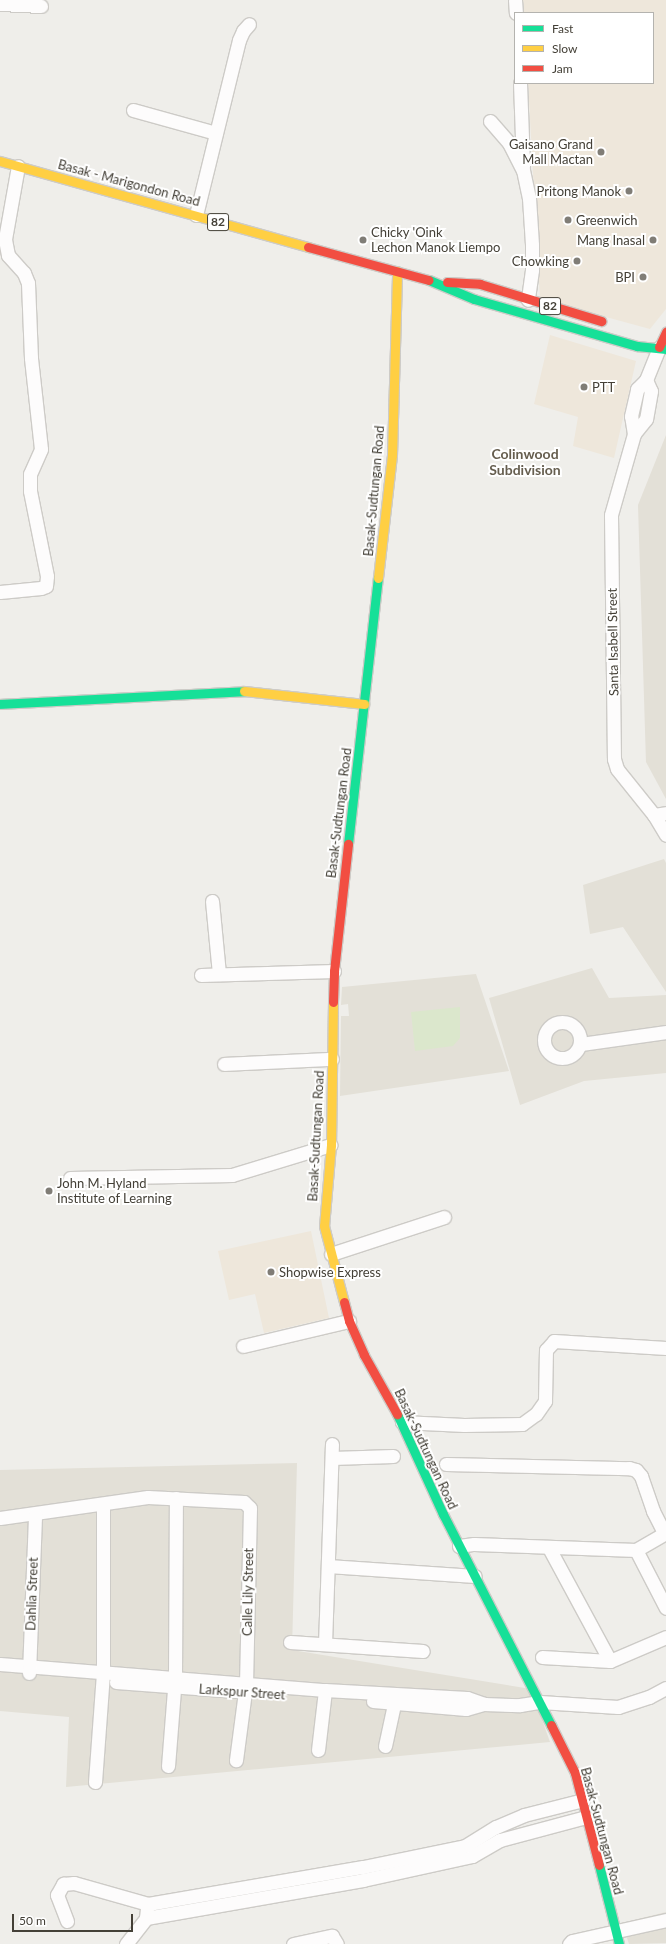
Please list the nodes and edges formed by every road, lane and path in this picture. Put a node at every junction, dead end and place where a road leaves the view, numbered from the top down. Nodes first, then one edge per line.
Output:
1 (515, 0) edge
2 (0, 4) edge
3 (41, 6) dead end
4 (516, 12) edge
5 (249, 24) dead end
6 (520, 84) edge
7 (133, 110) dead end
8 (490, 121) dead end
9 (216, 133) junction
10 (0, 161) edge
11 (18, 166) junction
12 (523, 170) junction
13 (196, 215) junction
14 (397, 271) junction
15 (436, 282) junction
16 (528, 300) junction
17 (611, 324) dead end
18 (666, 332) edge
19 (646, 338) dead end
20 (662, 348) edge
21 (0, 592) edge
22 (0, 704) edge
23 (364, 704) junction
24 (660, 814) edge
25 (666, 836) edge
26 (212, 901) dead end
27 (334, 970) junction
28 (219, 974) junction
29 (201, 975) dead end
30 (666, 1032) edge
31 (581, 1044) dead end
32 (332, 1059) junction
33 (224, 1064) dead end
34 (331, 1145) junction
35 (70, 1178) dead end
36 (444, 1217) dead end
37 (332, 1254) junction
38 (349, 1321) junction
39 (243, 1346) dead end
40 (666, 1348) edge
41 (402, 1422) junction
42 (332, 1444) dead end
43 (393, 1456) dead end
44 (332, 1458) junction
45 (446, 1464) dead end
46 (176, 1498) junction
47 (103, 1504) junction
48 (36, 1514) junction
49 (0, 1518) edge
50 (665, 1533) edge
51 (459, 1546) junction
52 (549, 1548) junction
53 (636, 1550) junction
54 (328, 1566) junction
55 (475, 1576) junction
56 (666, 1608) edge
57 (666, 1637) edge
58 (290, 1642) dead end
59 (325, 1644) junction
60 (423, 1651) dead end
61 (542, 1657) dead end
62 (610, 1661) junction
63 (0, 1664) edge
64 (29, 1670) junction
65 (0, 1671) edge
66 (102, 1676) junction
67 (174, 1682) junction
68 (246, 1688) junction
69 (666, 1688) edge
70 (324, 1694) junction
71 (395, 1698) junction
72 (540, 1702) junction
73 (386, 1746) dead end
74 (318, 1750) dead end
75 (236, 1760) dead end
76 (168, 1766) dead end
77 (95, 1782) dead end
78 (583, 1800) junction
79 (586, 1816) junction
80 (498, 1834) junction
81 (363, 1873) junction
82 (148, 1904) junction
83 (146, 1918) junction
84 (666, 1920) edge
85 (67, 1921) dead end
86 (618, 1938) edge
87 (126, 1944) edge
88 (294, 1944) edge
89 (337, 1944) edge
90 (569, 1944) edge

1 - 4 street
2 - 3 street
5 - 9 street
6 - 12 street
7 - 9 street
8 - 12 street
9 - 13 street
10 - 11 street, Basak - Marigondon Road / 82
11 - 13 street, Basak - Marigondon Road / 82
11 - 21 street
12 - 16 street
13 - 14 street, Basak - Marigondon Road / 82
14 - 15 street, Basak - Marigondon Road / 82
14 - 23 street, Basak-Sudtungan Road
15 - 16 street, Basak - Marigondon Road / 82
15 - 20 street, Basak - Marigondon Road / 82
16 - 17 street, Basak - Marigondon Road / 82
18 - 20 street
19 - 20 street
20 - 24 street, Santa Isabell Street
22 - 23 street
23 - 27 street, Basak-Sudtungan Road
24 - 25 street, Santa Isabell Street
26 - 28 street
27 - 28 street
27 - 32 street, Basak-Sudtungan Road
28 - 29 street
30 - 31 street
32 - 33 street
32 - 34 street, Basak-Sudtungan Road
34 - 35 street
34 - 37 street, Basak-Sudtungan Road
36 - 37 street
37 - 38 street, Basak-Sudtungan Road
38 - 39 street
38 - 41 street, Basak-Sudtungan Road
40 - 41 street
41 - 51 street, Basak-Sudtungan Road
42 - 44 street
43 - 44 street
44 - 54 street
45 - 50 street
46 - 47 street
46 - 67 street
46 - 68 street, Calle Lily Street
47 - 48 street
47 - 66 street
48 - 49 street
48 - 64 street, Dahlia Street
50 - 53 street
51 - 52 street
51 - 55 street, Basak-Sudtungan Road
52 - 53 street
52 - 62 street
53 - 56 street
54 - 55 street
54 - 59 street
55 - 72 street, Basak-Sudtungan Road
57 - 62 street
58 - 59 street
59 - 60 street
61 - 62 street
63 - 64 street, Larkspur Street
64 - 65 street, Larkspur Street
64 - 66 street, Larkspur Street
66 - 67 street, Larkspur Street
66 - 77 street
67 - 68 street, Larkspur Street
67 - 76 street
68 - 70 street, Larkspur Street
68 - 75 street, Calle Lily Street
69 - 72 street, Larkspur Street
70 - 71 street, Larkspur Street
70 - 74 street
71 - 72 street, Larkspur Street
71 - 73 street
72 - 78 street, Basak-Sudtungan Road
78 - 79 street, Basak-Sudtungan Road
78 - 80 street
79 - 80 street
79 - 86 street, Basak-Sudtungan Road
80 - 81 street
81 - 82 street
81 - 83 street
82 - 83 street
82 - 85 street
83 - 87 street
84 - 86 street
86 - 90 street
88 - 89 street

